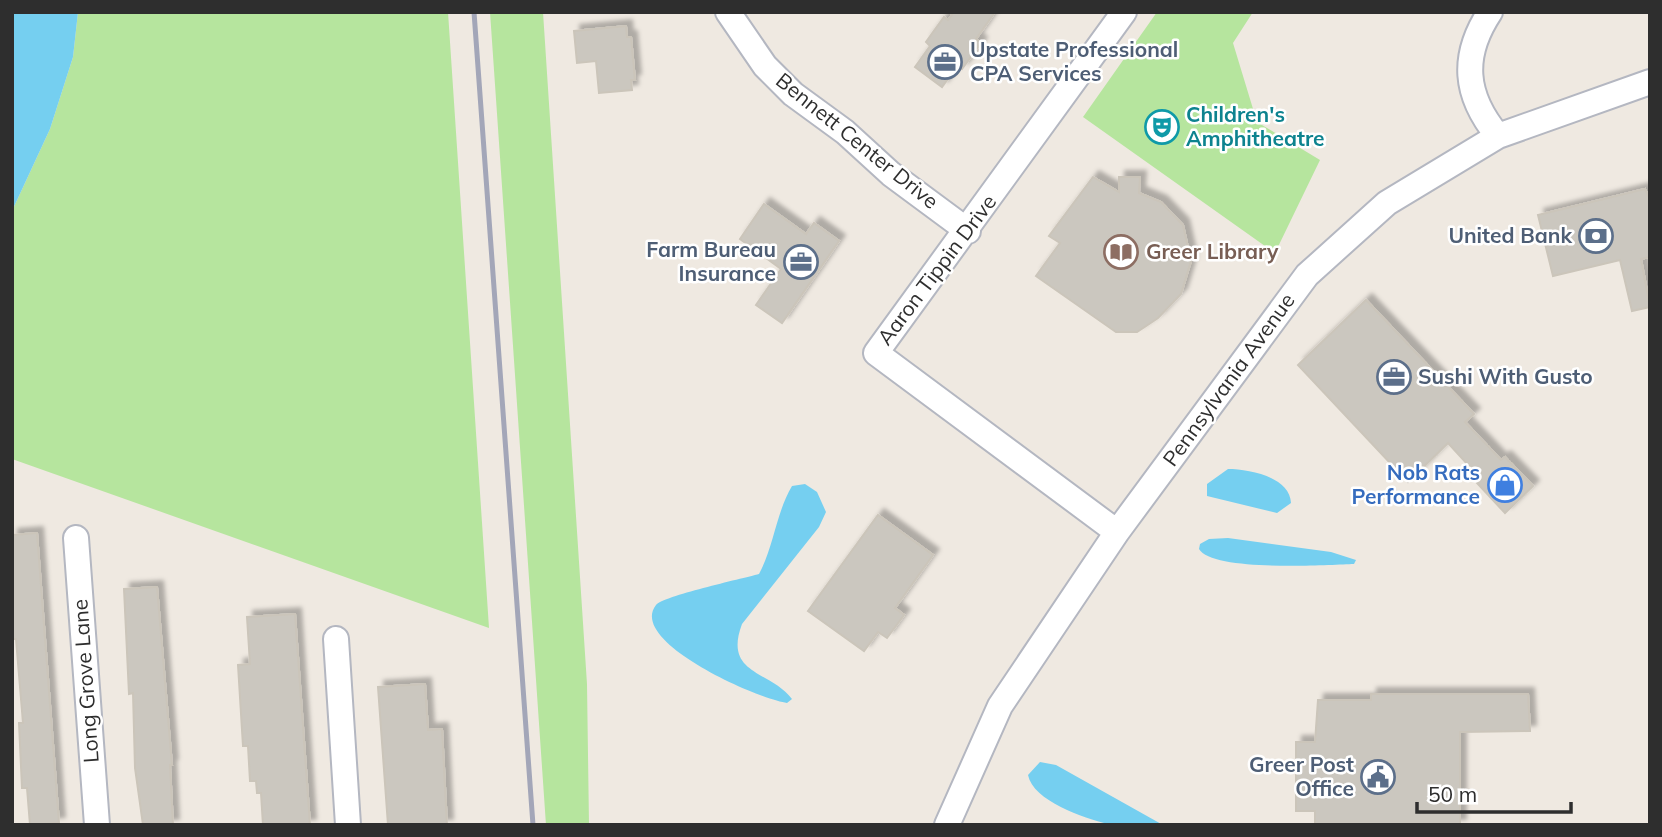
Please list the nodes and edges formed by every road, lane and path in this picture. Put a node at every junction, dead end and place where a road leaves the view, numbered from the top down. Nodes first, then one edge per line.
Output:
1 (728, 12) edge
2 (1124, 12) edge
3 (1490, 12) edge
4 (1650, 82) edge
5 (1497, 136) junction
6 (968, 231) junction
7 (1117, 532) junction
8 (76, 538) dead end
9 (336, 639) dead end
10 (97, 825) edge
11 (348, 825) edge
12 (947, 825) edge

1 - 6 street, Bennett Center Drive
2 - 6 street, Aaron Tippin Drive
3 - 5 street
4 - 5 street, Pennsylvania Avenue
5 - 7 street, Pennsylvania Avenue
6 - 7 street, Aaron Tippin Drive
7 - 12 street, Pennsylvania Avenue
8 - 10 street, Long Grove Lane
9 - 11 street

